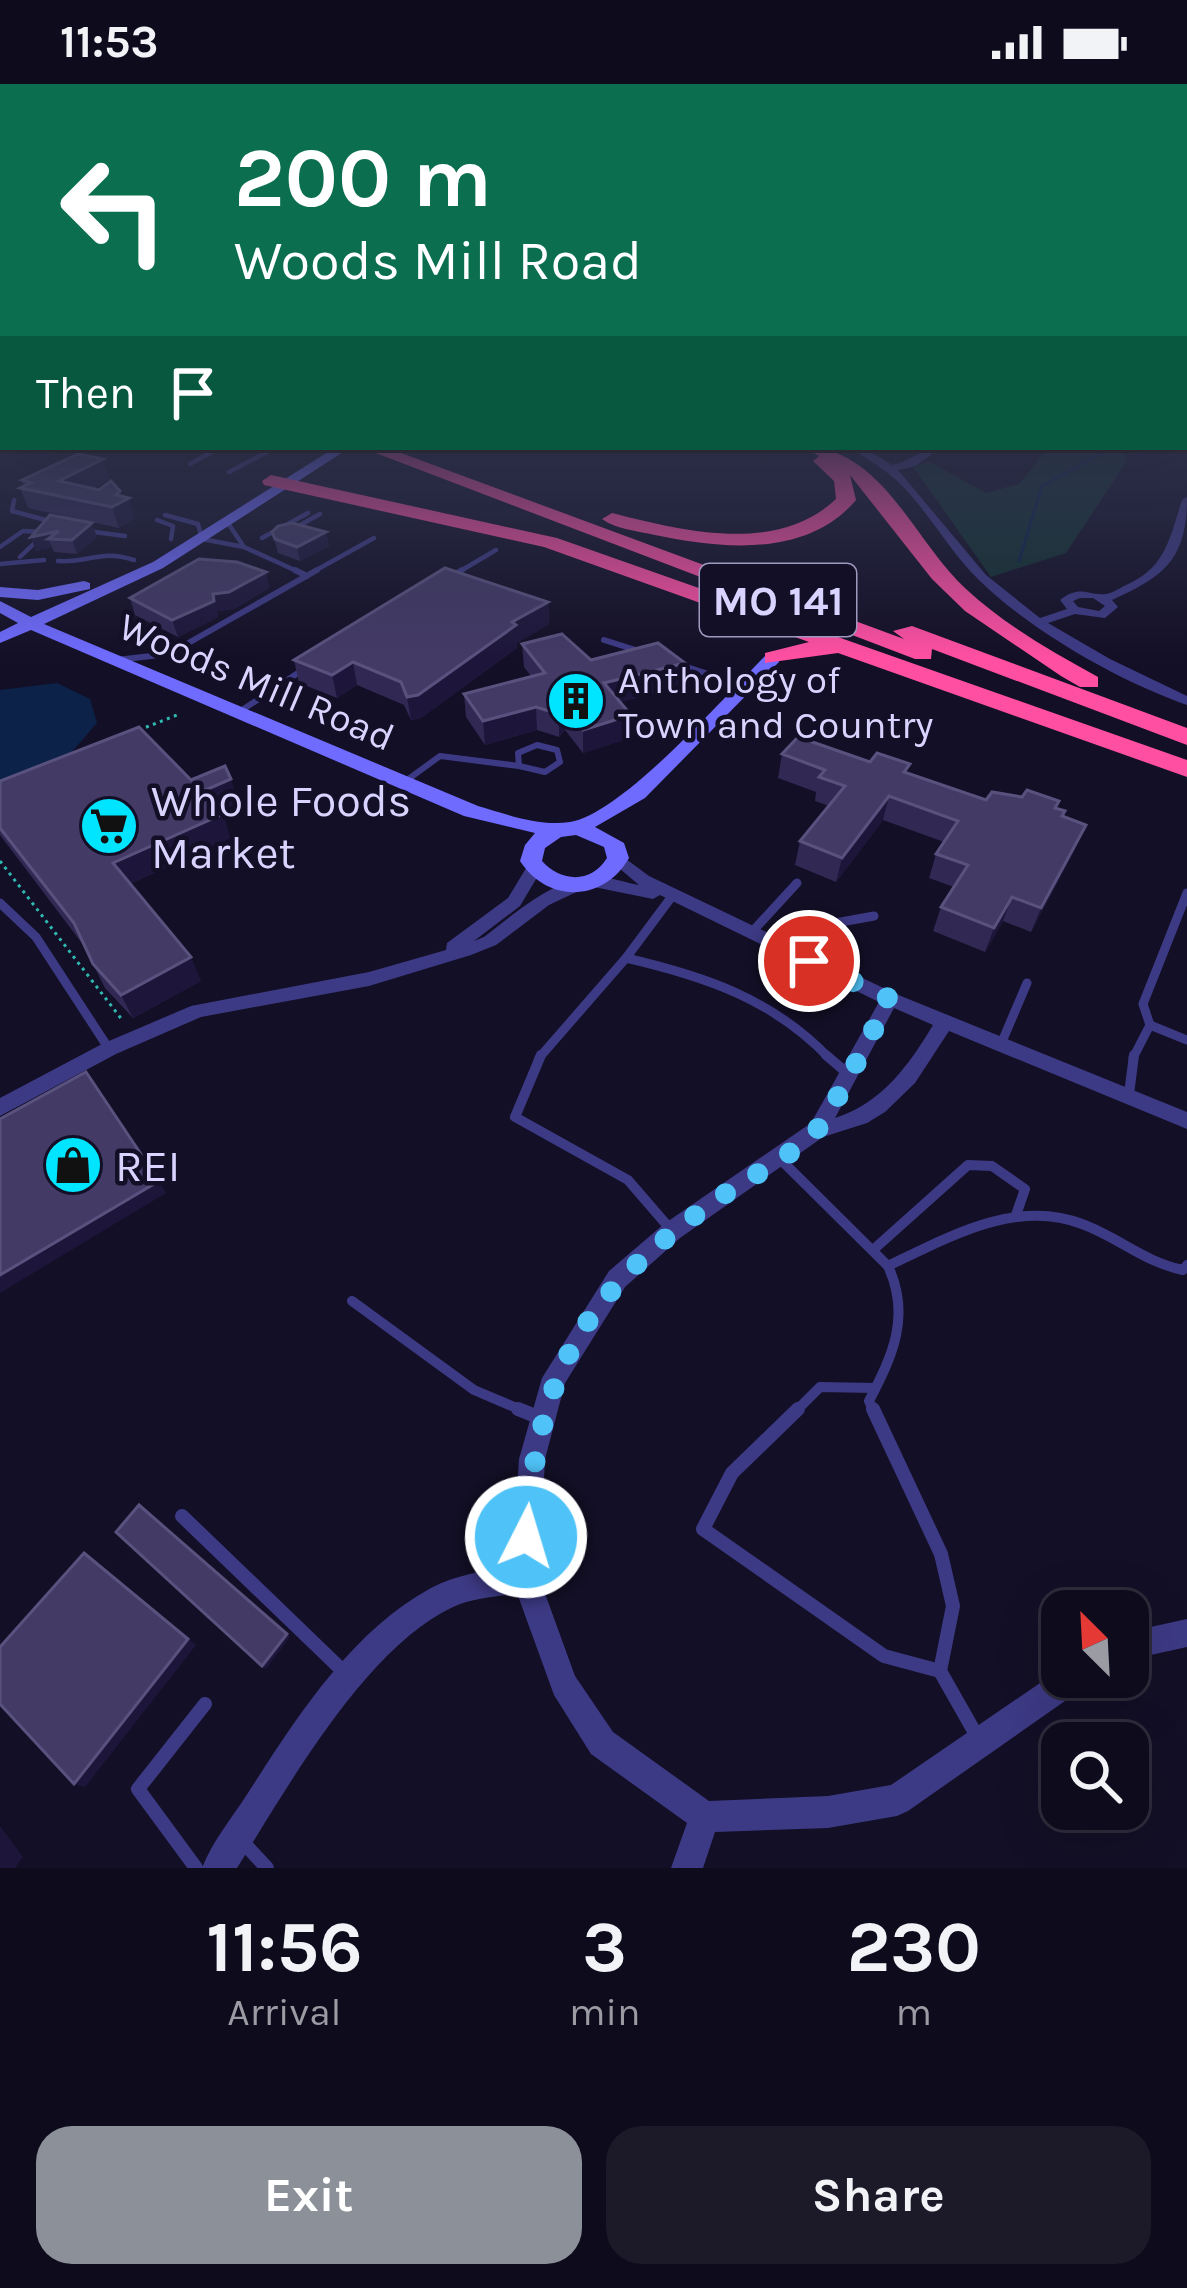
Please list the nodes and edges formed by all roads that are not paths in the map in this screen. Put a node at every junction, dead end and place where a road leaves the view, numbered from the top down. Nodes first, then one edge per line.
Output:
1 (265, 492) edge
2 (271, 492) edge
3 (299, 492) edge
4 (462, 492) edge
5 (487, 492) edge
6 (526, 492) edge
7 (845, 492) edge
8 (878, 492) edge
9 (919, 492) edge
10 (14, 500) dead end
11 (1187, 500) edge
12 (553, 502) junction
13 (320, 503) junction
14 (257, 506) junction
15 (308, 513) dead end
16 (228, 523) junction
17 (200, 532) junction
18 (284, 534) edge
19 (125, 536) dead end
20 (172, 538) junction
21 (262, 538) dead end
22 (275, 538) edge
23 (374, 538) dead end
24 (0, 547) edge
25 (248, 549) junction
26 (496, 550) dead end
27 (21, 558) junction
28 (44, 560) dead end
29 (134, 560) junction
30 (58, 561) dead end
31 (0, 564) edge
32 (619, 566) junction
33 (307, 577) junction
34 (443, 581) edge
35 (84, 586) junction
36 (0, 592) edge
37 (76, 606) junction
38 (5, 614) edge
39 (758, 620) junction
40 (1039, 622) junction
41 (33, 625) junction
42 (0, 638) edge
43 (604, 640) dead end
44 (80, 644) junction
45 (842, 649) junction
46 (644, 653) edge
47 (169, 654) junction
48 (773, 658) junction
49 (116, 660) junction
50 (664, 660) edge
51 (314, 662) edge
52 (171, 683) junction
53 (744, 686) junction
54 (1187, 701) edge
55 (239, 712) junction
56 (1187, 734) edge
57 (1187, 755) edge
58 (519, 766) junction
59 (1187, 769) edge
60 (403, 783) junction
61 (638, 794) junction
62 (471, 811) junction
63 (572, 828) junction
64 (617, 854) junction
65 (532, 861) junction
66 (588, 883) junction
67 (797, 883) dead end
68 (1187, 893) edge
69 (670, 898) junction
70 (0, 903) edge
71 (692, 906) junction
72 (874, 916) dead end
73 (760, 937) junction
74 (626, 958) junction
75 (434, 959) junction
76 (1028, 983) dead end
77 (890, 999) junction
78 (944, 1023) junction
79 (1150, 1025) junction
80 (1187, 1040) edge
81 (1001, 1045) junction
82 (109, 1049) junction
83 (847, 1073) junction
84 (1130, 1094) junction
85 (0, 1108) edge
86 (1187, 1121) edge
87 (818, 1129) junction
88 (778, 1157) junction
89 (1015, 1216) junction
90 (672, 1231) junction
91 (873, 1250) junction
92 (1187, 1265) edge
93 (888, 1266) junction
94 (352, 1301) dead end
95 (875, 1388) junction
96 (543, 1419) junction
97 (182, 1516) dead end
98 (525, 1577) junction
99 (1187, 1633) edge
100 (1149, 1641) edge
101 (940, 1671) junction
102 (352, 1680) junction
103 (1046, 1698) edge
104 (205, 1704) dead end
105 (981, 1743) junction
106 (705, 1816) junction
107 (238, 1837) junction
108 (196, 1868) edge
109 (218, 1868) edge
110 (267, 1868) edge
111 (687, 1868) edge

1 - 17 street
2 - 14 street
3 - 13 highway
4 - 32 highway
5 - 57 highway, MO 141
6 - 12 highway, MO 141
7 - 12 highway
8 - 56 highway
9 - 40 street
10 - 19 lane
11 - 40 street
12 - 56 highway, MO 141
13 - 14 highway
13 - 18 lane
13 - 32 highway
14 - 16 street
15 - 21 lane
16 - 17 street
16 - 25 lane
17 - 20 street
17 - 20 lane
17 - 25 lane
17 - 37 street
20 - 29 street
22 - 25 lane
23 - 33 lane
24 - 27 lane
24 - 27 lane
25 - 33 lane
26 - 34 lane
27 - 28 lane
27 - 31 lane
29 - 30 lane
29 - 35 street
32 - 39 highway
33 - 47 lane
35 - 36 street
35 - 38 street
37 - 41 street
37 - 44 street
38 - 41 street, Woods Mill Road
39 - 45 highway
39 - 48 highway
40 - 54 street
41 - 42 street
41 - 44 street, Woods Mill Road
43 - 46 lane
44 - 49 street, Woods Mill Road
45 - 48 highway
45 - 59 highway
47 - 49 lane
47 - 52 lane
48 - 53 street
49 - 52 street, Woods Mill Road
50 - 53 lane
51 - 55 lane
52 - 55 street, Woods Mill Road
53 - 61 street
55 - 60 street, Woods Mill Road
58 - 58 lane
58 - 60 lane
60 - 62 street, Woods Mill Road
61 - 63 street
61 - 64 street
62 - 63 street, Woods Mill Road
62 - 65 street, Woods Mill Road
63 - 64 street
63 - 65 street
64 - 66 street
64 - 71 street
65 - 66 street
65 - 75 street
66 - 69 street
66 - 75 street
67 - 73 lane
68 - 79 lane
69 - 71 street
69 - 74 lane
70 - 82 lane
71 - 73 street
72 - 73 lane
73 - 77 street
74 - 83 lane
74 - 90 lane
75 - 82 street
76 - 81 lane
77 - 78 street
77 - 83 street
78 - 81 street
78 - 87 street
79 - 80 lane
79 - 84 lane
81 - 84 street
82 - 85 street
83 - 87 street
84 - 86 street
87 - 88 street
88 - 90 street
88 - 91 lane
89 - 91 lane
89 - 92 lane
89 - 93 lane
90 - 96 street
91 - 93 lane
93 - 95 lane
94 - 96 lane
95 - 101 lane
95 - 101 lane
96 - 98 street
97 - 102 lane
98 - 102 street
98 - 106 street
99 - 100 street
101 - 105 lane
102 - 107 street
103 - 105 street
104 - 108 lane
105 - 106 street
106 - 111 street
107 - 109 street
107 - 110 lane

